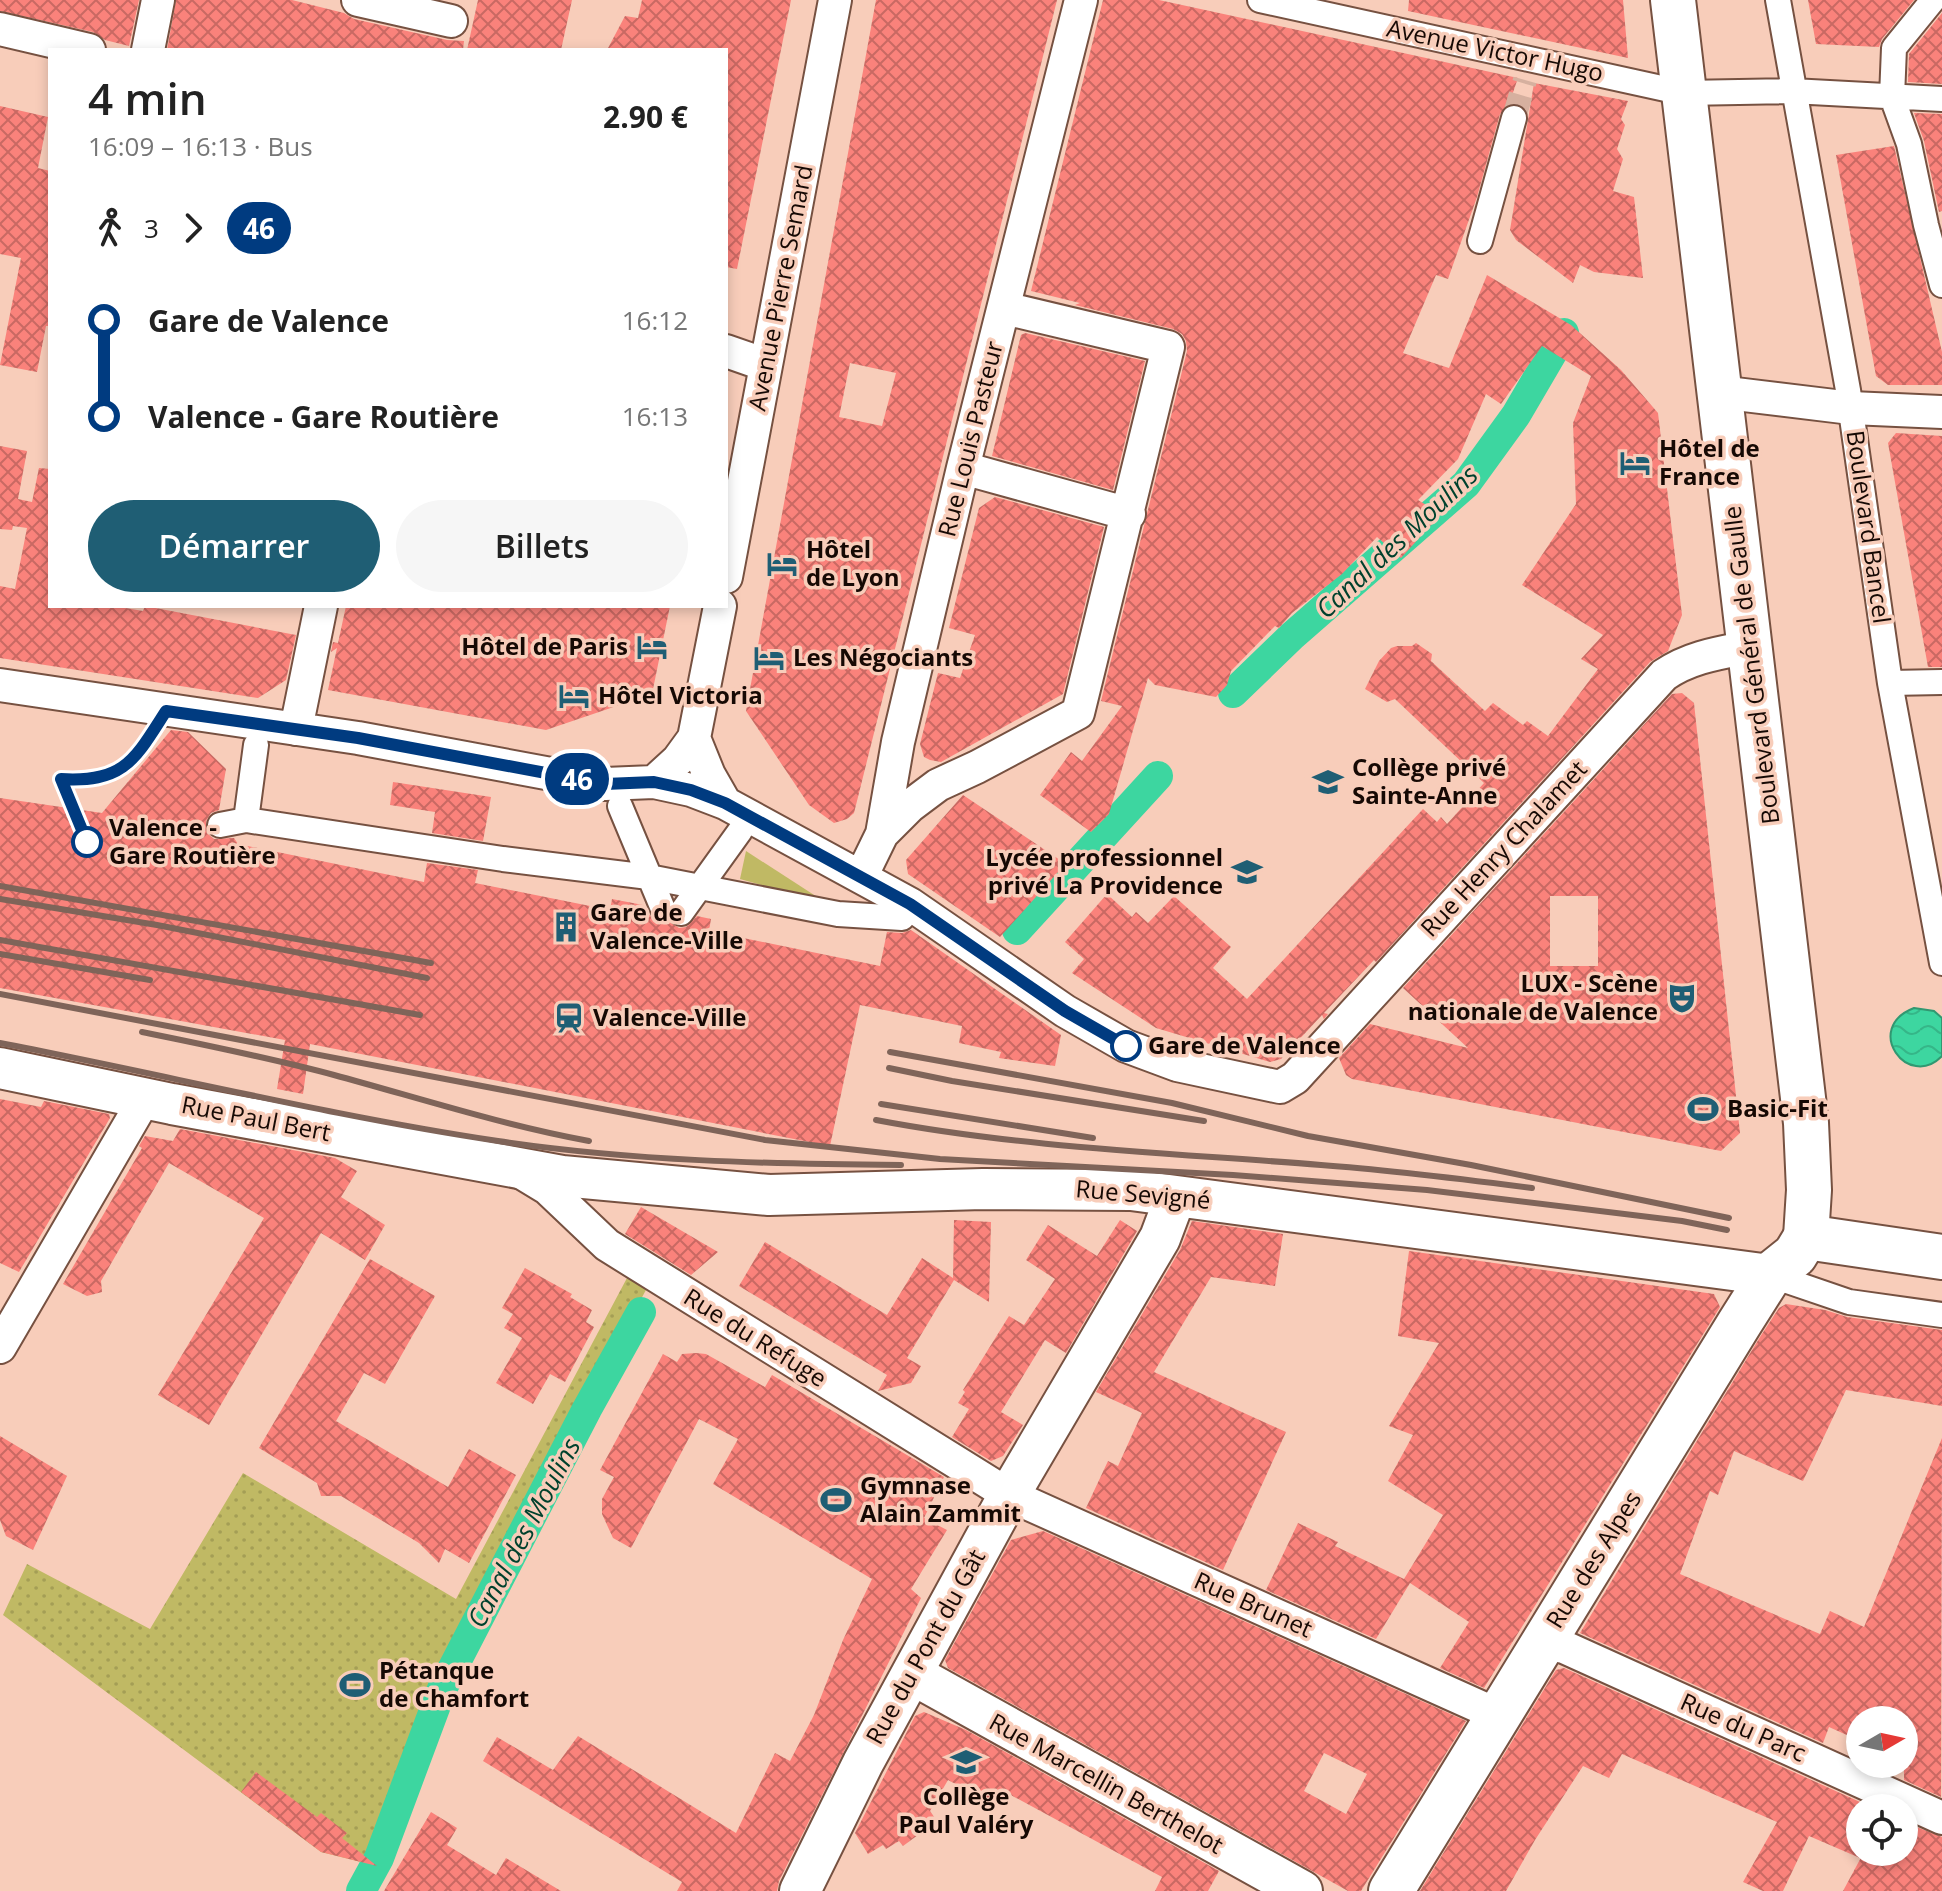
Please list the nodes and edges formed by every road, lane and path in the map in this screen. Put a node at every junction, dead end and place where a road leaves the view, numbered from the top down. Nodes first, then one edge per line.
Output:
1 (158, 0) edge
2 (358, 0) edge
3 (835, 0) edge
4 (1081, 0) edge
5 (1260, 0) edge
6 (1673, 0) edge
7 (1778, 0) edge
8 (1933, 0) edge
9 (450, 24) edge
10 (0, 29) edge
11 (81, 48) edge
12 (148, 48) edge
13 (1792, 91) junction
14 (1684, 93) junction
15 (1892, 97) junction
16 (1942, 99) edge
17 (1514, 118) tunnel mouth
18 (1480, 241) dead end
19 (1942, 285) edge
20 (1004, 308) junction
21 (728, 352) edge
22 (766, 365) junction
23 (1719, 392) junction
24 (1851, 408) junction
25 (1942, 412) edge
26 (963, 468) junction
27 (1129, 514) junction
28 (731, 525) edge
29 (728, 556) edge
30 (321, 608) edge
31 (720, 608) edge
32 (1750, 647) junction
33 (1942, 682) edge
34 (1890, 683) junction
35 (0, 685) edge
36 (296, 729) junction
37 (694, 738) junction
38 (256, 745) dead end
39 (654, 782) junction
40 (620, 806) dead end
41 (733, 817) junction
42 (246, 820) junction
43 (220, 825) dead end
44 (882, 834) junction
45 (1931, 854) edge
46 (649, 877) junction
47 (861, 877) junction
48 (701, 886) junction
49 (902, 918) dead end
50 (1942, 963) edge
51 (0, 1068) edge
52 (145, 1098) junction
53 (513, 1168) junction
54 (1175, 1198) junction
55 (1806, 1237) junction
56 (1942, 1257) edge
57 (1770, 1275) junction
58 (1942, 1315) edge
59 (0, 1347) edge
60 (1009, 1495) junction
61 (1542, 1643) junction
62 (912, 1674) junction
63 (1498, 1715) junction
64 (1942, 1818) edge
65 (800, 1891) edge
66 (1302, 1891) edge
67 (1391, 1891) edge

1 - 12 street
2 - 9 street
3 - 22 street, Avenue Pierre Semard
4 - 20 street, Rue Louis Pasteur
5 - 14 street, Avenue Victor Hugo
6 - 14 main road, Boulevard Général de Gaulle
7 - 13 street, Boulevard Bancel
8 - 15 street
10 - 11 street
13 - 14 street, Avenue Victor Hugo
13 - 15 street, Avenue Victor Hugo
13 - 24 street, Boulevard Bancel
14 - 23 main road, Boulevard Général de Gaulle
15 - 16 street, Avenue Victor Hugo
15 - 19 street
17 - 18 street
20 - 26 street, Rue Louis Pasteur
20 - 27 street
21 - 22 street
22 - 28 street, Avenue Pierre Semard
23 - 24 street
23 - 32 main road, Boulevard Général de Gaulle
24 - 25 street
24 - 34 street, Boulevard Bancel
26 - 27 street
26 - 44 street, Rue Louis Pasteur
27 - 44 street
28 - 29 street, Avenue Pierre Semard
30 - 36 street
31 - 37 street
32 - 47 street, Rue Henry Chalamet
32 - 55 main road, Boulevard Général de Gaulle
33 - 34 street
34 - 45 street, Boulevard Bancel
35 - 36 street
36 - 39 street
37 - 39 street
37 - 41 street
38 - 42 street
39 - 41 street
40 - 46 street
41 - 47 street
41 - 48 street
42 - 43 street
42 - 46 street
44 - 47 street, Rue Louis Pasteur
45 - 50 street, Boulevard Bancel
46 - 48 street
46 - 48 street
48 - 49 street
51 - 52 street, Rue Paul Bert
52 - 53 street, Rue Paul Bert
52 - 59 street
53 - 54 street, Rue Sevigné
53 - 60 street, Rue du Refuge
54 - 57 street, Rue Sevigné
54 - 60 street, Rue du Pont du Gât
55 - 56 main road
55 - 57 main road, Rue des Alpes
57 - 58 street
57 - 61 main road, Rue des Alpes
60 - 62 street, Rue du Pont du Gât
60 - 63 street, Rue Brunet
61 - 63 main road, Rue des Alpes
61 - 64 street, Rue du Parc
62 - 65 street, Rue du Pont du Gât
62 - 66 street, Rue Marcellin Berthelot
63 - 67 main road, Rue des Alpes

